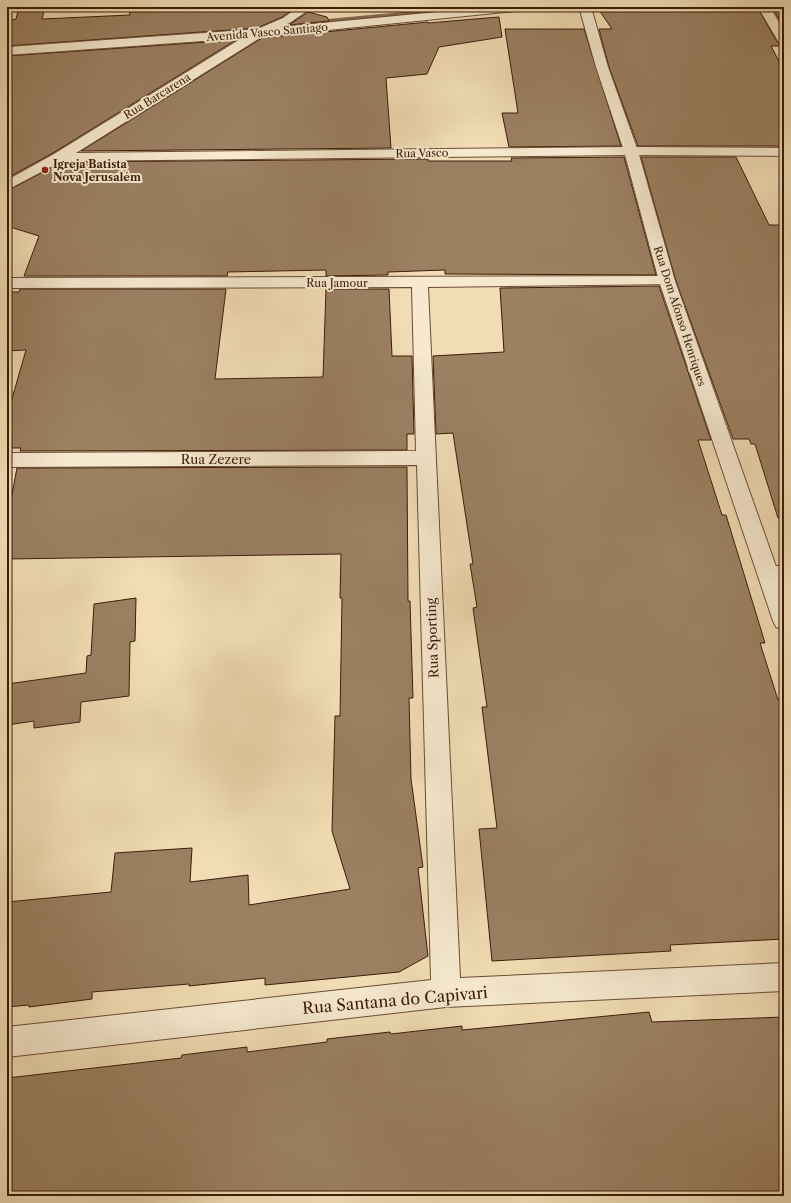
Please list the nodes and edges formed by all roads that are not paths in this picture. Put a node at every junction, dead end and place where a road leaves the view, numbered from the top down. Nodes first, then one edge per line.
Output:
1 (307, 7) edge
2 (420, 7) edge
3 (526, 7) edge
4 (585, 7) edge
5 (764, 7) edge
6 (287, 20) junction
7 (259, 33) junction
8 (7, 39) edge
9 (784, 41) edge
10 (7, 51) edge
11 (631, 151) junction
12 (784, 152) edge
13 (59, 157) junction
14 (7, 186) edge
15 (667, 281) junction
16 (7, 283) edge
17 (420, 283) junction
18 (426, 458) junction
19 (7, 460) edge
20 (776, 574) edge
21 (784, 621) edge
22 (784, 977) edge
23 (446, 993) junction
24 (7, 1042) edge

1 - 6 street, Rua Barcarena
2 - 6 street, Avenida Vasco Santiago
3 - 7 street, Avenida Vasco Santiago
4 - 11 street, Rua Dom Afonso Henriques
5 - 9 street
6 - 7 street, Rua Barcarena
6 - 8 street, Avenida Vasco Santiago
7 - 10 street, Avenida Vasco Santiago
7 - 13 street, Rua Barcarena
11 - 12 street, Rua Vasco
11 - 13 street, Rua Vasco
11 - 15 street, Rua Dom Afonso Henriques
13 - 14 street, Rua Barcarena
15 - 17 street, Rua Jamour
15 - 20 street, Rua Dom Afonso Henriques
16 - 17 street, Rua Jamour
17 - 18 street, Rua Sporting
18 - 19 street, Rua Zezere
18 - 23 street, Rua Sporting
20 - 21 street, Rua Dom Afonso Henriques
22 - 23 street, Rua Santana do Capivari
23 - 24 street, Rua Santana do Capivari

